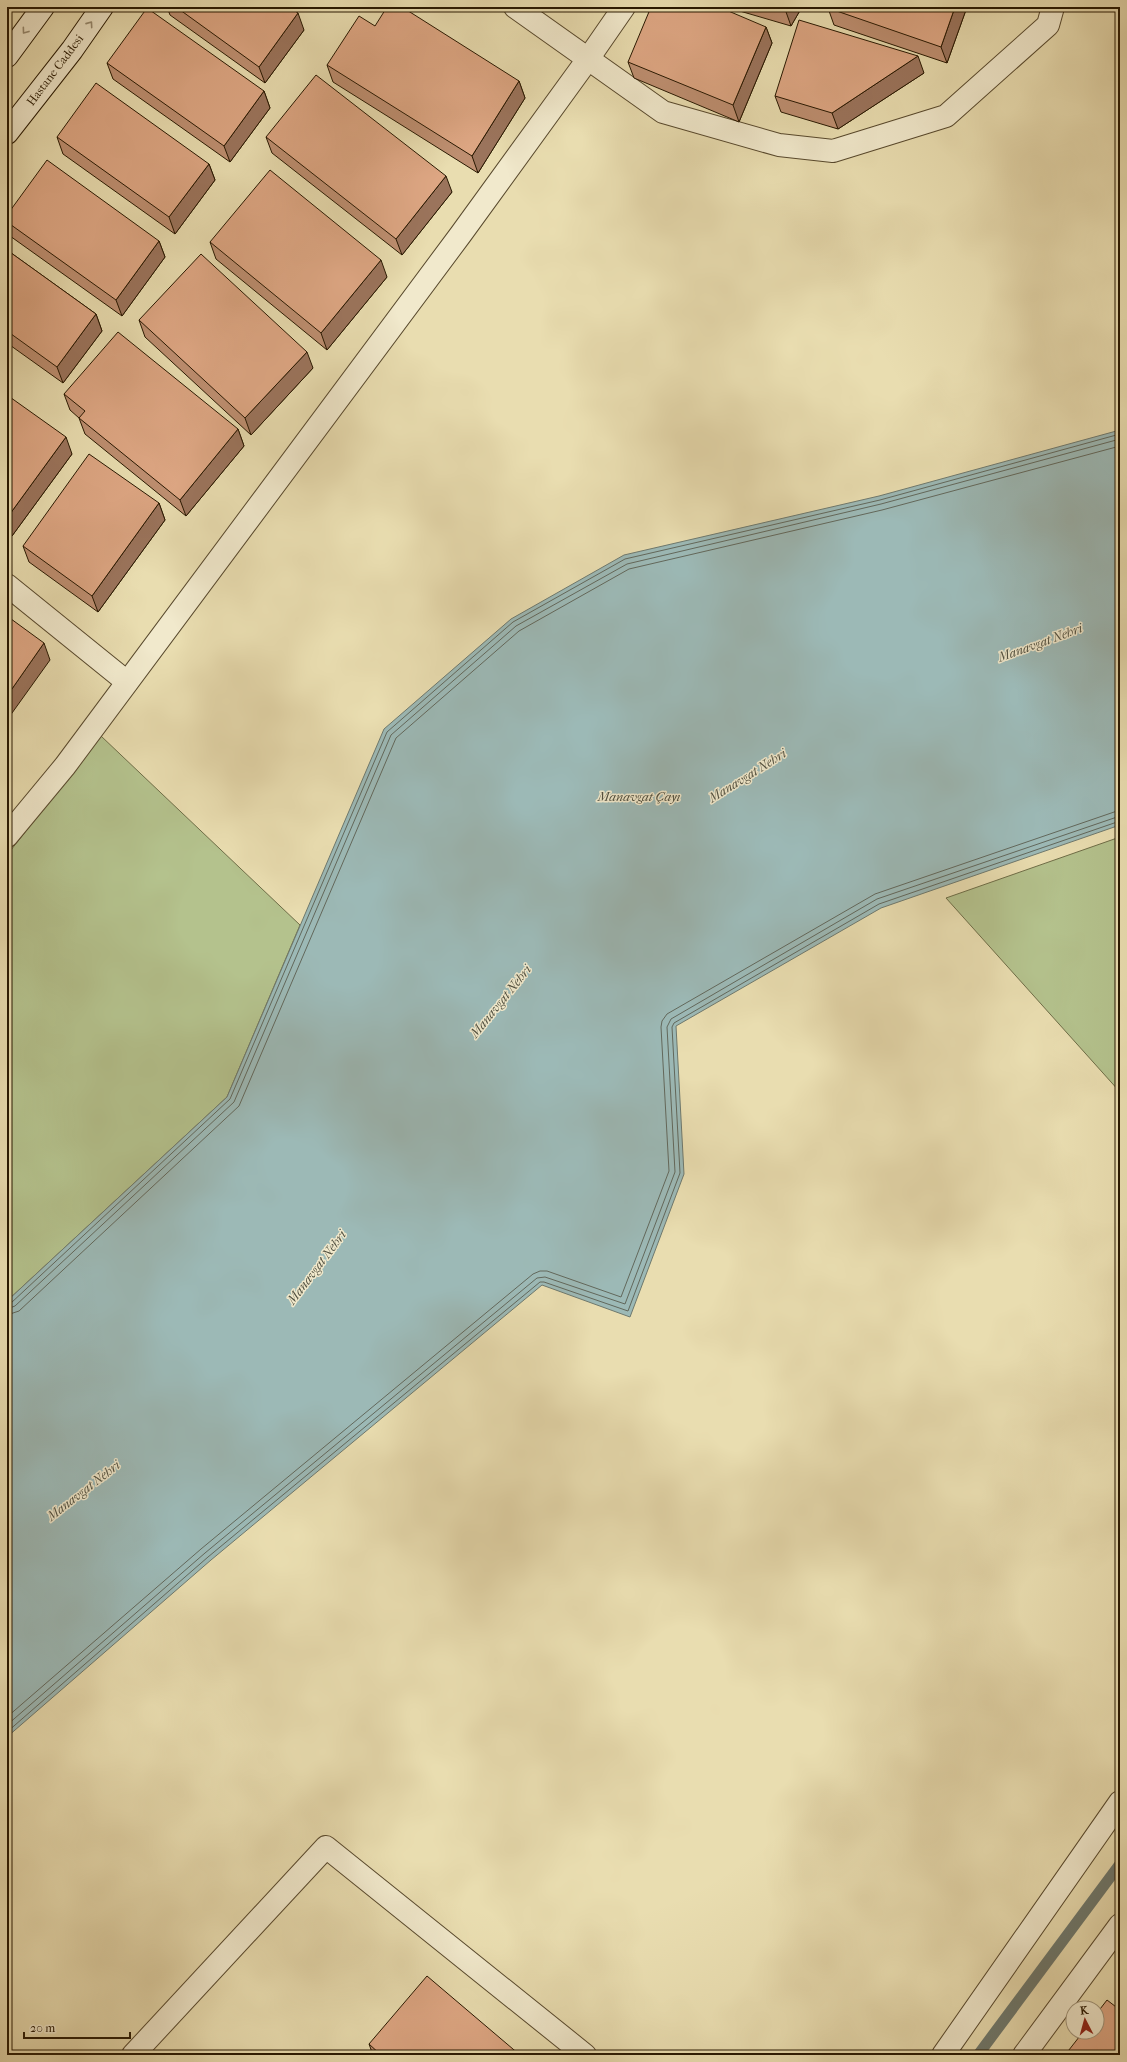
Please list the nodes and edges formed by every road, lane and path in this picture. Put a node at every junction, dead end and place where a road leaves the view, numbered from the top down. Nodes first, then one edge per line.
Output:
1 (43, 7) edge
2 (102, 7) edge
3 (515, 7) edge
4 (624, 7) edge
5 (1053, 7) edge
6 (7, 56) edge
7 (588, 59) junction
8 (7, 133) edge
9 (7, 585) edge
10 (127, 682) junction
11 (7, 836) edge
12 (1120, 1802) edge
13 (1120, 1925) edge
14 (575, 2052) edge
15 (133, 2055) edge
16 (943, 2055) edge
17 (1024, 2055) edge

1 -> 6 street
8 -> 2 street, Hastane Caddesi
3 - 7 street
4 - 7 street
5 - 7 street
7 - 10 street
9 - 10 street
10 - 11 street
12 - 16 street
13 - 17 street
14 - 15 street

